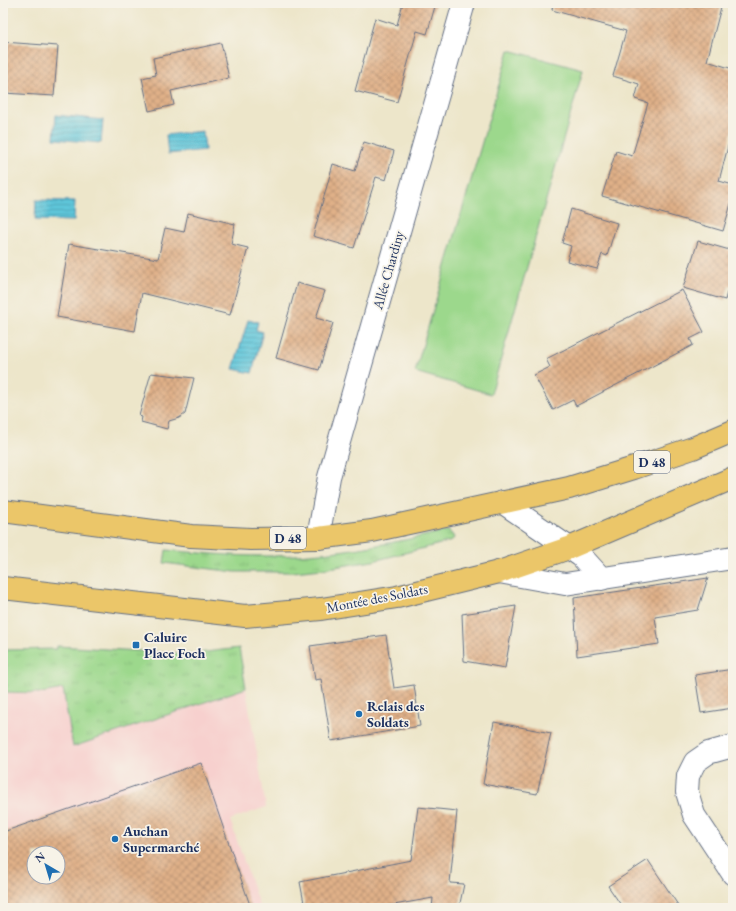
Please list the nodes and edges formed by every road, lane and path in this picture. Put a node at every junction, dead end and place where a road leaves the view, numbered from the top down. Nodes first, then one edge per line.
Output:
1 (464, 3) edge
2 (733, 431) edge
3 (733, 478) edge
4 (502, 502) junction
5 (3, 511) edge
6 (318, 538) junction
7 (569, 548) junction
8 (733, 558) edge
9 (499, 572) junction
10 (602, 579) junction
11 (3, 588) edge
12 (733, 746) edge
13 (733, 874) edge

1 - 6 street, Allée Chardiny
2 - 4 main road, D 48
3 - 7 main road, Montée des Soldats
4 - 6 main road, D 48
4 - 7 street
5 - 6 main road, D 48
7 - 9 main road, Montée des Soldats
7 - 10 street
8 - 10 street
9 - 10 street
9 - 11 main road, Montée des Soldats
12 - 13 street

